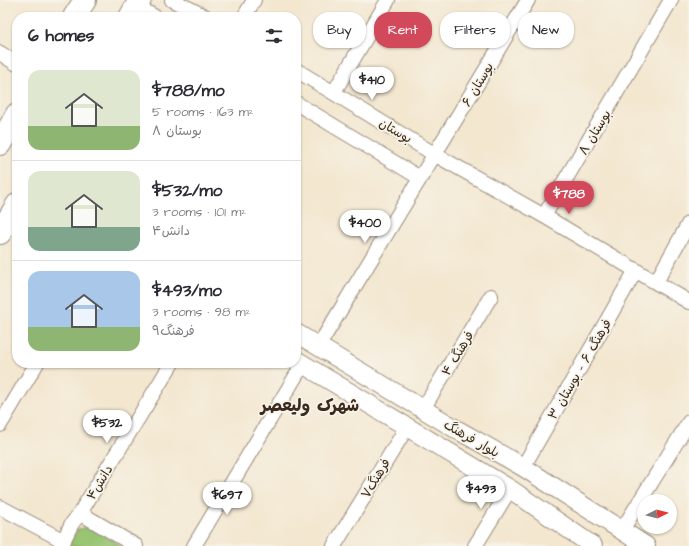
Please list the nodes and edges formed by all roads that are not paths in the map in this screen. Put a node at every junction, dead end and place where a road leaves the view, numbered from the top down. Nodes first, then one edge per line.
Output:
1 (172, 0) edge
2 (254, 0) edge
3 (388, 0) edge
4 (528, 0) edge
5 (671, 0) edge
6 (196, 12) edge
7 (247, 12) edge
8 (0, 53) edge
9 (12, 61) edge
10 (301, 73) edge
11 (334, 92) junction
12 (301, 106) edge
13 (12, 123) edge
14 (0, 144) edge
15 (434, 154) junction
16 (420, 178) junction
17 (12, 213) edge
18 (544, 216) junction
19 (689, 223) edge
20 (12, 225) edge
21 (0, 233) edge
22 (636, 270) junction
23 (656, 282) junction
24 (491, 296) dead end
25 (689, 302) edge
26 (301, 336) edge
27 (318, 347) junction
28 (301, 363) edge
29 (34, 368) edge
30 (169, 368) edge
31 (297, 368) edge
32 (423, 409) junction
33 (689, 422) edge
34 (0, 425) edge
35 (407, 427) junction
36 (456, 429) junction
37 (445, 450) junction
38 (523, 467) junction
39 (510, 488) junction
40 (0, 507) edge
41 (80, 513) junction
42 (622, 530) junction
43 (63, 544) edge
44 (136, 546) edge
45 (194, 546) edge
46 (334, 546) edge
47 (475, 546) edge
48 (593, 546) edge
49 (646, 546) edge

1 - 6 street
2 - 7 street
3 - 11 street
4 - 15 street, بوستان ۶
5 - 18 street, بوستان ۸
8 - 9 street
10 - 11 street, بوستان
11 - 15 street, بوستان
12 - 16 street
13 - 14 main road
15 - 16 street, بوستان ۶
15 - 18 street, بوستان
16 - 27 street, بوستان ۶
17 - 21 main road
18 - 22 street, بوستان
19 - 23 street
20 - 21 street
22 - 23 street, بوستان
22 - 38 street, فرهنگ ۶ - بوستان ۳
23 - 25 street, بوستان
24 - 32 street, فرهنگ ۴
26 - 27 street, بلوار فرهنگ
27 - 32 street, بلوار فرهنگ
28 - 35 street, بلوار فرهنگ
29 - 34 street
30 - 41 street, دانش۴
31 - 45 street
32 - 36 street, بلوار فرهنگ
33 - 42 street
35 - 37 street, بلوار فرهنگ
35 - 46 street, فرهنگ۷
36 - 37 street
36 - 38 street, بلوار فرهنگ
37 - 39 street, بلوار فرهنگ
38 - 42 street, بلوار فرهنگ
39 - 47 street
39 - 48 street, بلوار فرهنگ
40 - 43 street
41 - 43 street, دانش۴
41 - 44 street
42 - 49 street, بلوار فرهنگ

